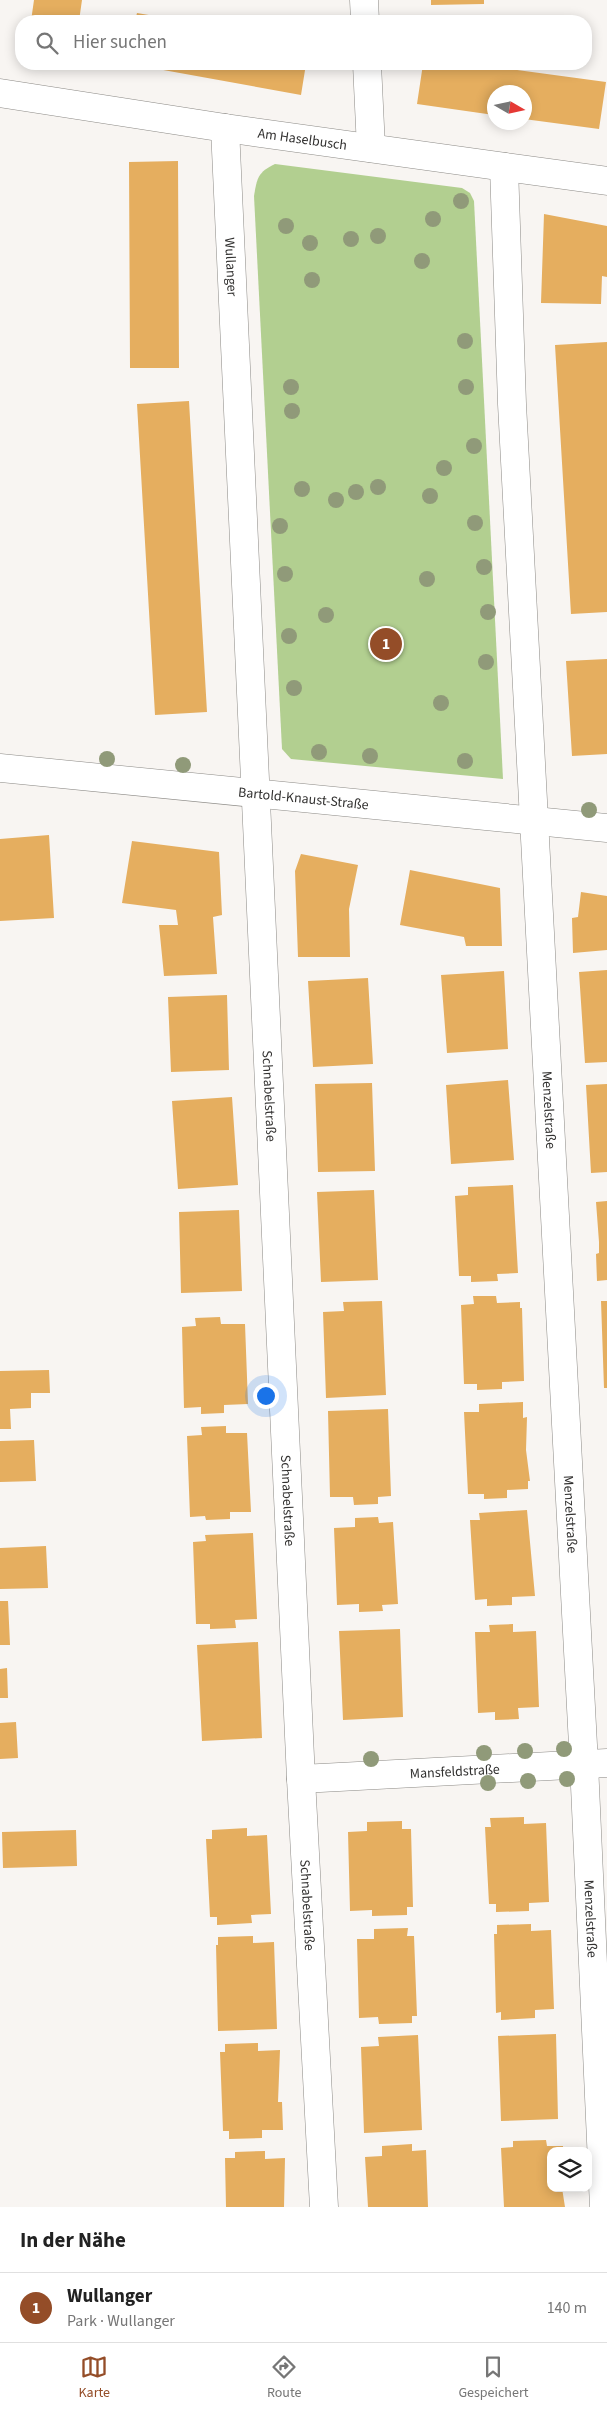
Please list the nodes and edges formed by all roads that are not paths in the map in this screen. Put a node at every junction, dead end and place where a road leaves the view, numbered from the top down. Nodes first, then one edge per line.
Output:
1 (364, 0) edge
2 (365, 15) edge
3 (367, 70) edge
4 (0, 93) edge
5 (225, 128) junction
6 (371, 148) junction
7 (504, 168) junction
8 (607, 181) edge
9 (0, 768) edge
10 (257, 794) junction
11 (533, 821) junction
12 (607, 828) edge
13 (595, 1764) edge
14 (301, 1779) junction
15 (324, 2207) edge
16 (604, 2207) edge

1 - 2 street
3 - 6 street
4 - 5 street, Am Haselbusch
5 - 6 street, Am Haselbusch
5 - 10 street, Wullanger
6 - 7 street, Am Haselbusch
7 - 8 street, Am Haselbusch
7 - 11 street
9 - 10 street, Bartold-Knaust-Straße
10 - 11 street, Bartold-Knaust-Straße
10 - 14 street, Schnabelstraße
11 - 12 street, Bartold-Knaust-Straße
11 - 13 street, Menzelstraße
13 - 14 street, Mansfeldstraße
13 - 16 street, Menzelstraße
14 - 15 street, Schnabelstraße

